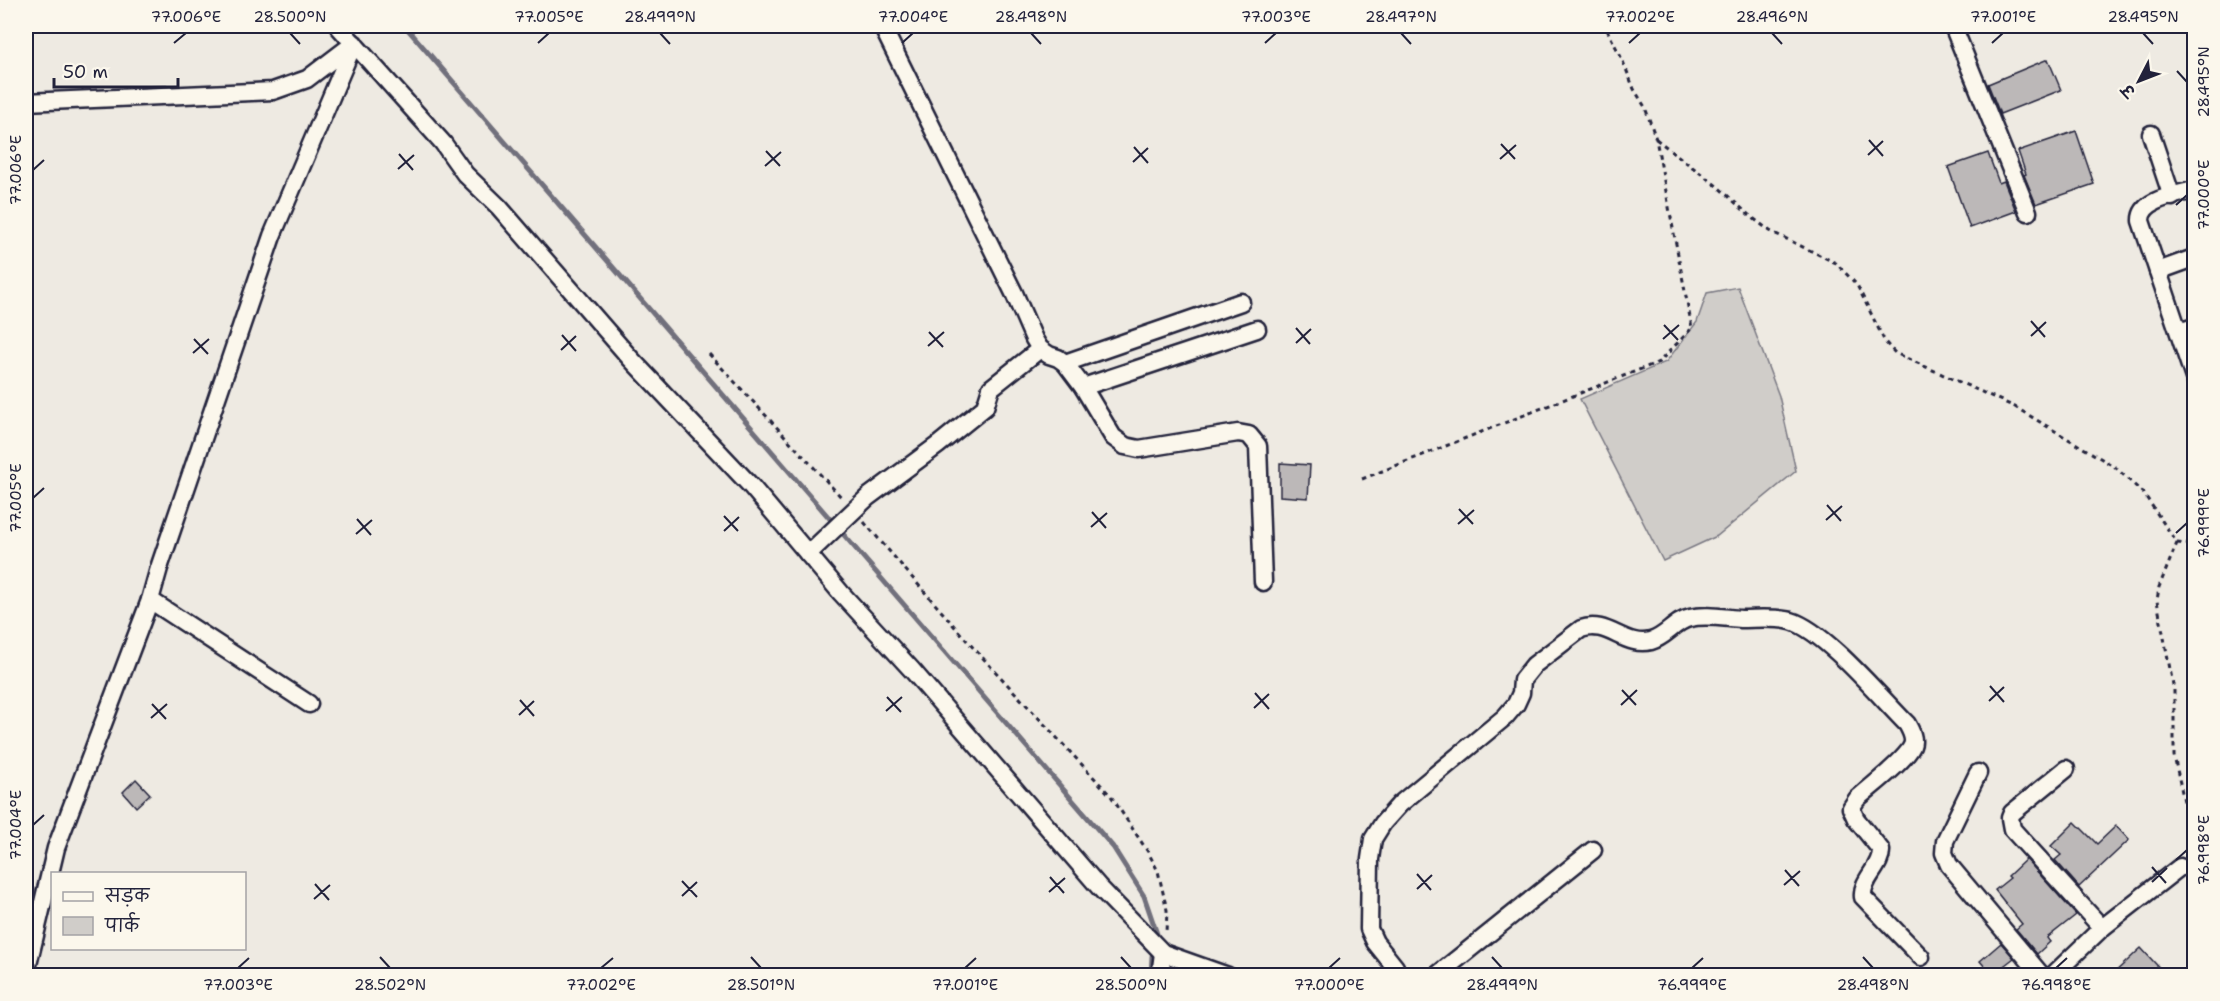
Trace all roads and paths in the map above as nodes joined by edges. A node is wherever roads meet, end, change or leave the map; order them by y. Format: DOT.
graph roads {
  1 [pos="338,26"];
  2 [pos="882,26"];
  3 [pos="1605,26"];
  4 [pos="1953,26"];
  5 [pos="354,43"];
  6 [pos="26,102"];
  7 [pos="2151,134"];
  8 [pos="1656,139"];
  9 [pos="2194,190"];
  10 [pos="2172,197"];
  11 [pos="2028,212"];
  12 [pos="2194,258"];
  13 [pos="2158,271"];
  14 [pos="1241,302"];
  15 [pos="1257,329"];
  16 [pos="2187,329"];
  17 [pos="1041,349"];
  18 [pos="709,354"];
  19 [pos="1065,363"];
  20 [pos="2194,378"];
  21 [pos="1083,387"];
  22 [pos="1362,479"];
  23 [pos="844,500"];
  24 [pos="859,517"];
  25 [pos="2177,543"];
  26 [pos="2194,545"];
  27 [pos="808,554"];
  28 [pos="1263,582"];
  29 [pos="150,600"];
  30 [pos="309,704"];
  31 [pos="2066,769"];
  32 [pos="1978,773"];
  33 [pos="2189,835"];
  34 [pos="1593,850"];
  35 [pos="2180,867"];
  36 [pos="2102,928"];
  37 [pos="1163,953"];
  38 [pos="1921,957"];
  39 [pos="26,974"];
  40 [pos="1160,975"];
  41 [pos="1228,975"];
  42 [pos="1397,975"];
  43 [pos="1436,975"];
  44 [pos="2042,975"];
  45 [pos="2052,975"];
  1 -- 5 [label="street"];
  2 -- 17 [label="street"];
  3 -- 8 [label="path"];
  4 -- 11 [label="street"];
  5 -- 6 [label="street"];
  5 -- 27 [label="street"];
  5 -- 29 [label="street"];
  7 -- 10 [label="street"];
  8 -- 22 [label="path"];
  8 -- 25 [label="path"];
  9 -- 10 [label="street"];
  10 -- 13 [label="street"];
  12 -- 13 [label="street"];
  13 -- 16 [label="street"];
  14 -- 19 [label="street"];
  15 -- 21 [label="street"];
  16 -- 20 [label="street"];
  17 -- 19 [label="street"];
  17 -- 27 [label="street"];
  18 -- 23 [label="path"];
  19 -- 21 [label="street"];
  21 -- 28 [label="street"];
  24 -- 37 [label="path"];
  25 -- 26 [label="path"];
  25 -- 33 [label="path"];
  27 -- 37 [label="street"];
  29 -- 30 [label="street"];
  29 -- 39 [label="street"];
  31 -- 36 [label="street"];
  32 -- 44 [label="street"];
  34 -- 43 [label="street"];
  35 -- 36 [label="street"];
  36 -- 45 [label="street"];
  37 -- 40 [label="street"];
  37 -- 41 [label="street"];
  38 -- 42 [label="street"];
}
